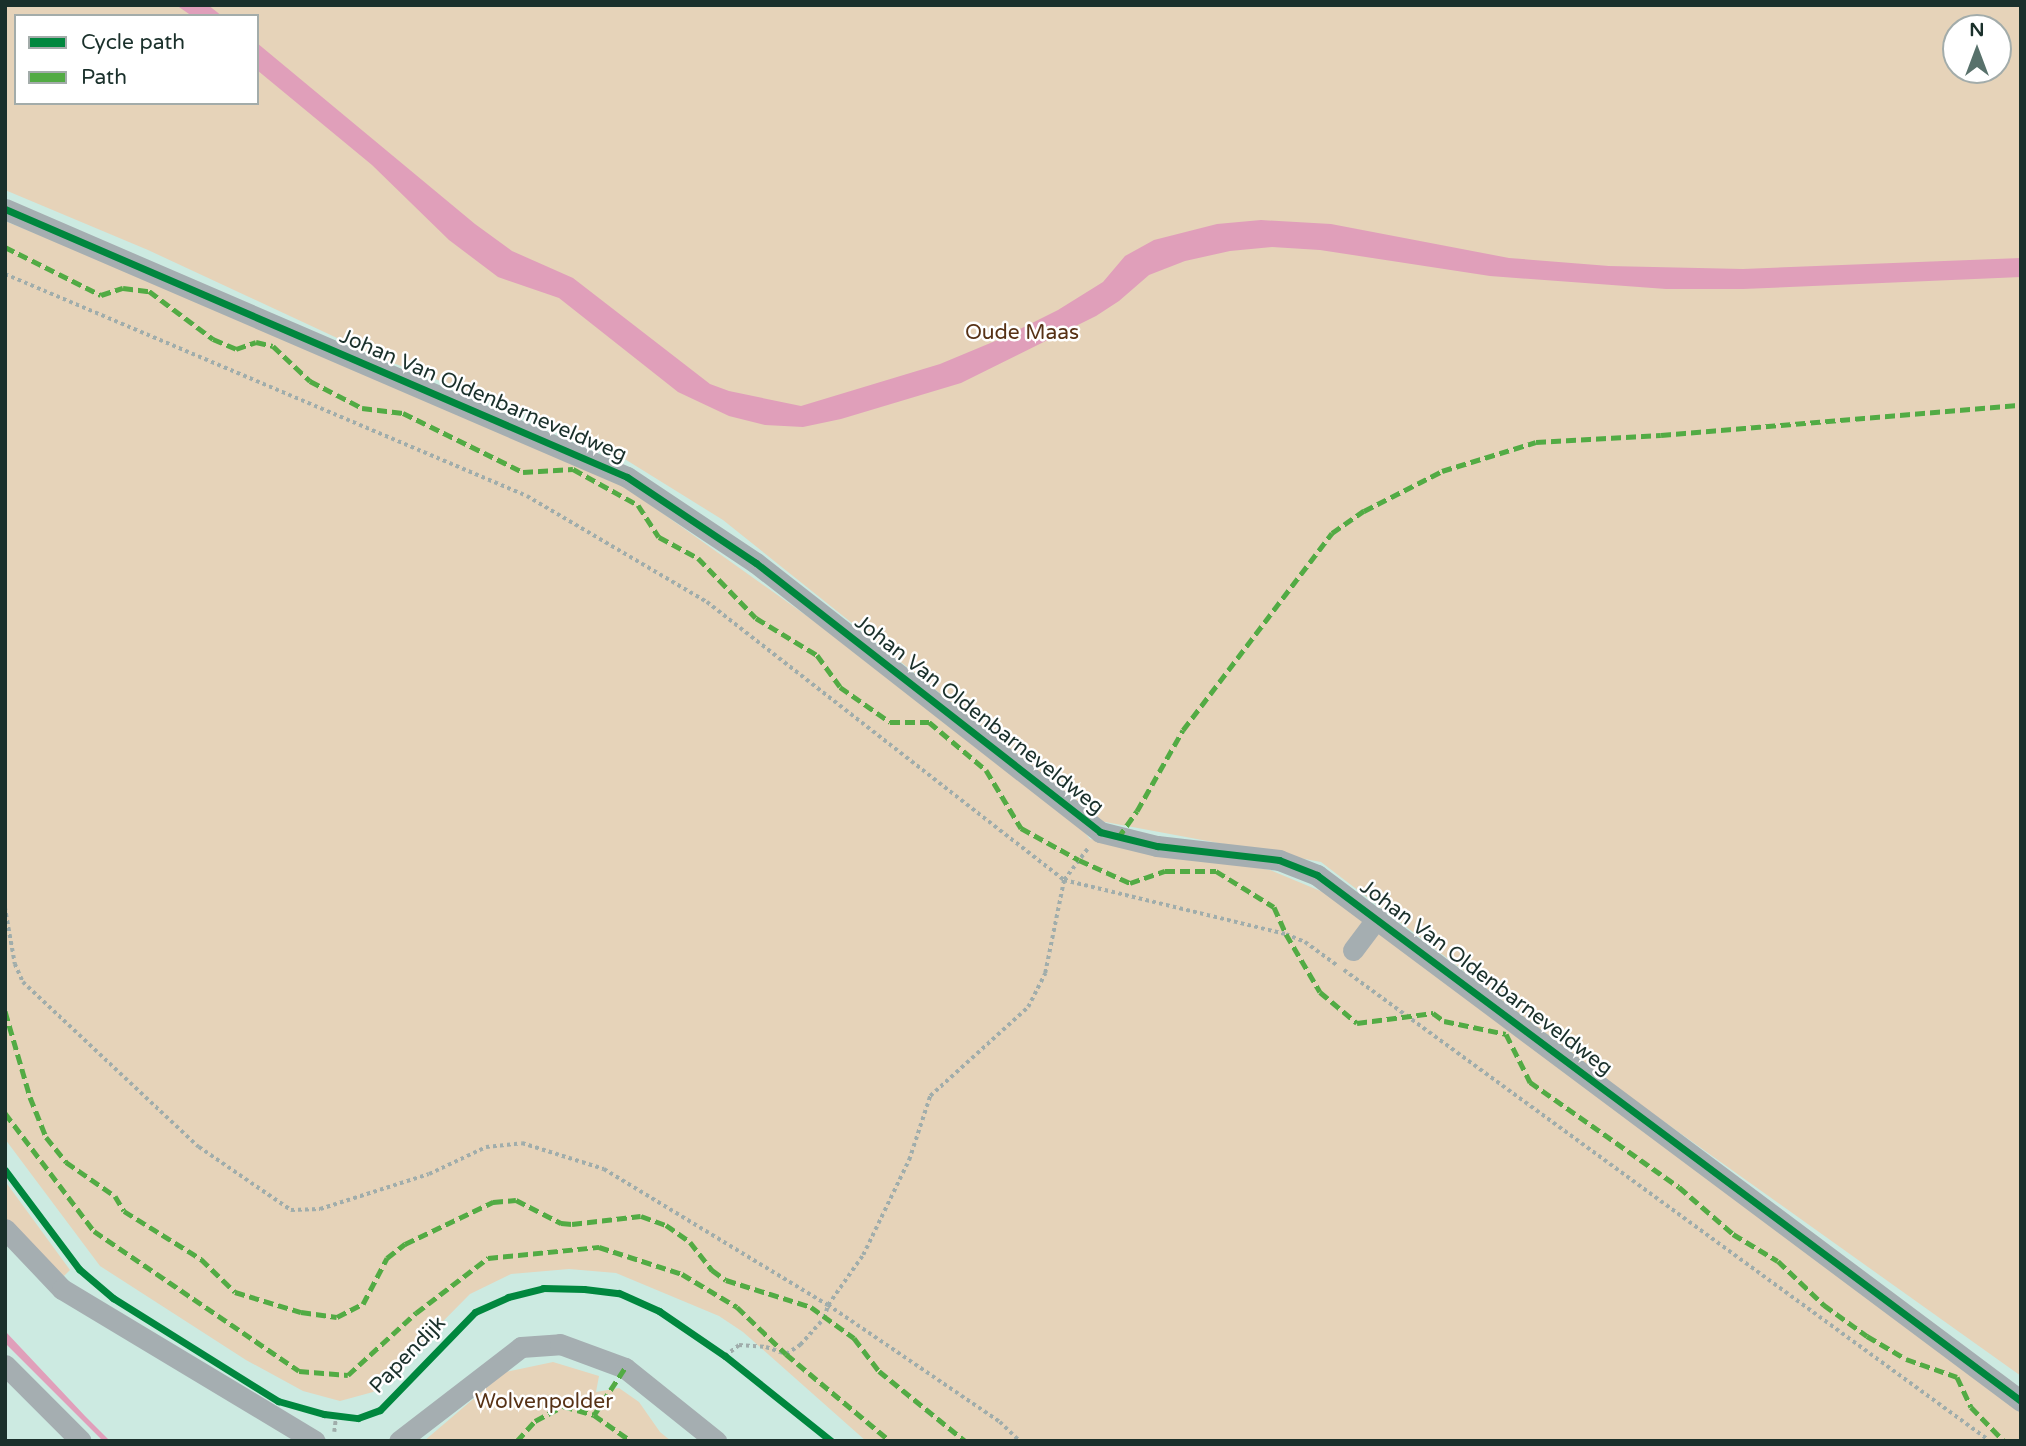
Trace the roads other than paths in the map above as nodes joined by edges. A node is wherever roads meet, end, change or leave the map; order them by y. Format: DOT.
graph roads {
  1 [pos="5,209"];
  2 [pos="1377,918"];
  3 [pos="1353,950"];
  4 [pos="5,1228"];
  5 [pos="5,1365"];
  6 [pos="2021,1401"];
  7 [pos="81,1441"];
  8 [pos="316,1441"];
  9 [pos="400,1441"];
  10 [pos="716,1441"];
  1 -- 2 [label="street, Johan Van Oldenbarneveldweg"];
  2 -- 3 [label="street"];
  2 -- 6 [label="street, Johan Van Oldenbarneveldweg"];
  4 -- 8 [label="street"];
  5 -- 7 [label="street"];
  9 -- 10 [label="street"];
}
